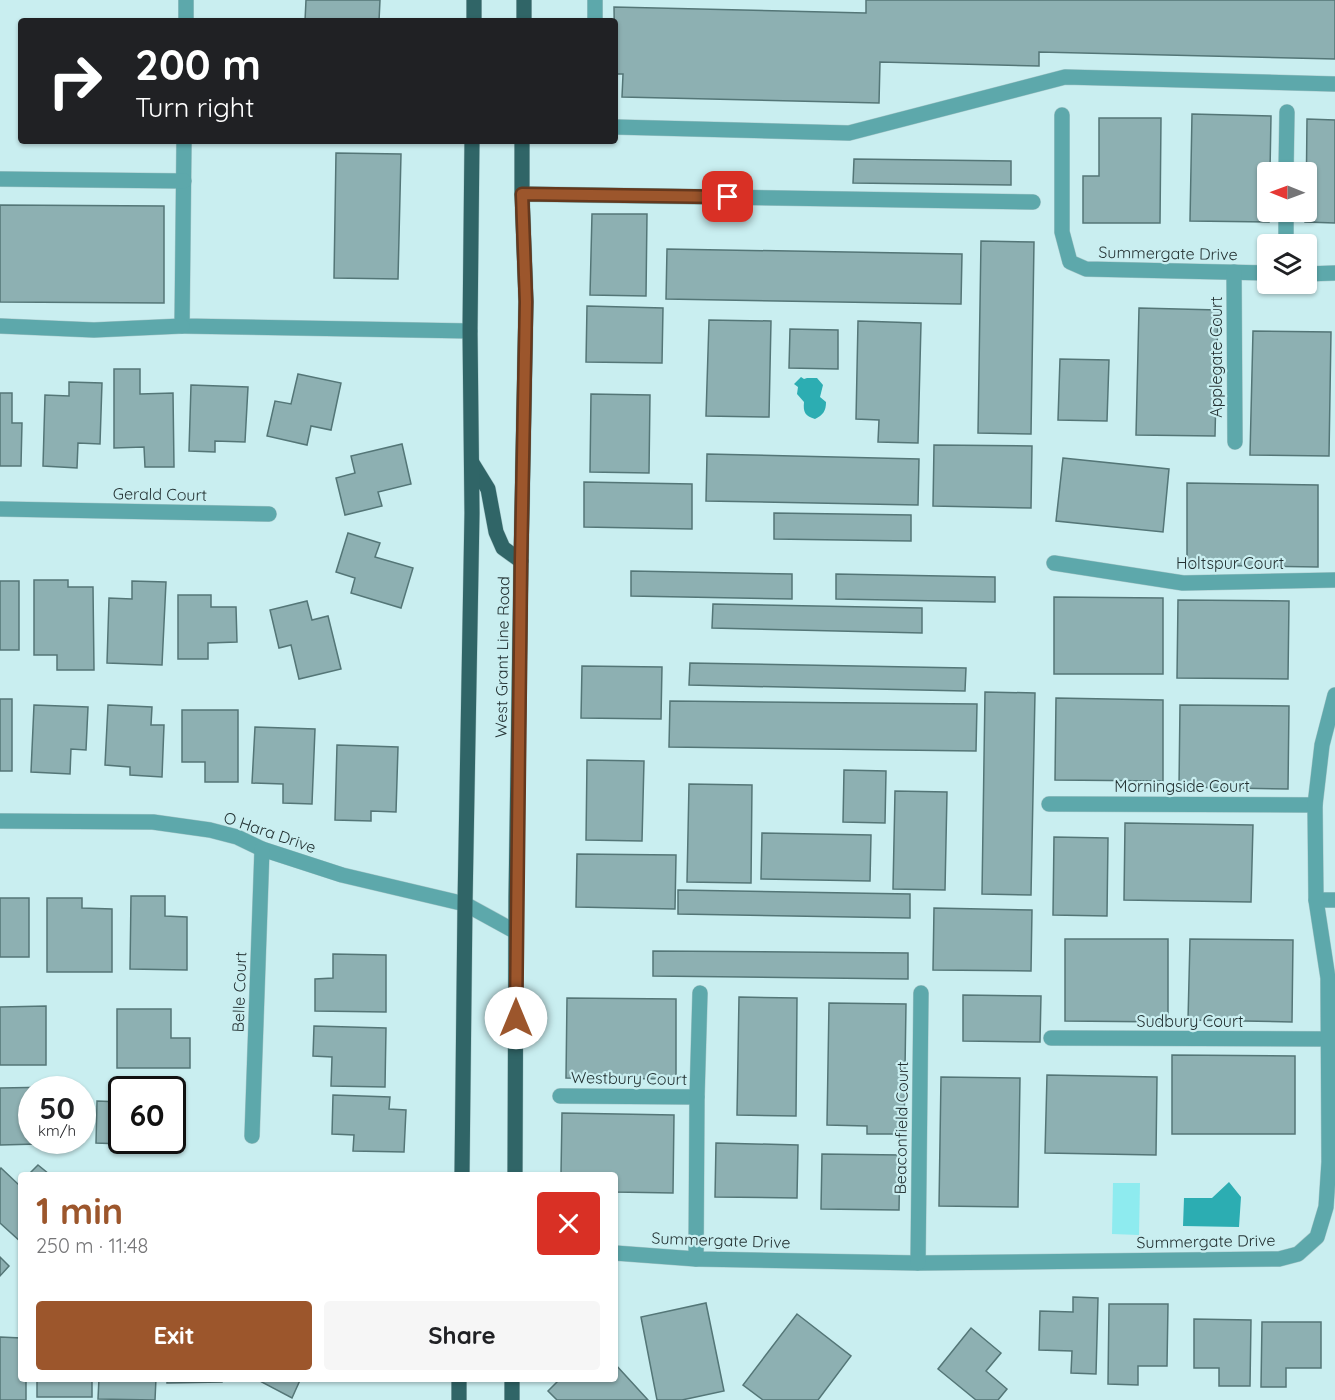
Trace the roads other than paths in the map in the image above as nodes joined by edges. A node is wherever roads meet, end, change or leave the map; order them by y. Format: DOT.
graph roads {
  1 [pos="186,0"];
  2 [pos="474,0"];
  3 [pos="524,0"];
  4 [pos="595,0"];
  5 [pos="186,18"];
  6 [pos="474,18"];
  7 [pos="524,18"];
  8 [pos="595,18"];
  9 [pos="1335,84"];
  10 [pos="1287,112"];
  11 [pos="1062,115"];
  12 [pos="618,127"];
  13 [pos="184,144"];
  14 [pos="472,144"];
  15 [pos="522,144"];
  16 [pos="1286,162"];
  17 [pos="0,179"];
  18 [pos="184,181"];
  19 [pos="522,194"];
  20 [pos="1033,201"];
  21 [pos="1234,272"];
  22 [pos="1257,273"];
  23 [pos="1335,273"];
  24 [pos="1317,274"];
  25 [pos="0,326"];
  26 [pos="182,326"];
  27 [pos="470,332"];
  28 [pos="1235,442"];
  29 [pos="472,463"];
  30 [pos="0,508"];
  31 [pos="269,514"];
  32 [pos="521,561"];
  33 [pos="1054,563"];
  34 [pos="1335,580"];
  35 [pos="1335,695"];
  36 [pos="1049,804"];
  37 [pos="1315,805"];
  38 [pos="0,820"];
  39 [pos="262,849"];
  40 [pos="1316,900"];
  41 [pos="1335,900"];
  42 [pos="465,904"];
  43 [pos="516,932"];
  44 [pos="699,993"];
  45 [pos="921,993"];
  46 [pos="1051,1038"];
  47 [pos="1329,1039"];
  48 [pos="560,1096"];
  49 [pos="697,1097"];
  50 [pos="252,1136"];
  51 [pos="1332,1162"];
  52 [pos="462,1172"];
  53 [pos="515,1172"];
  54 [pos="618,1253"];
  55 [pos="696,1259"];
  56 [pos="918,1263"];
  57 [pos="459,1382"];
  58 [pos="512,1382"];
  59 [pos="459,1400"];
  60 [pos="512,1400"];
  1 -- 5 [label="street"];
  2 -- 6 [label="main road"];
  3 -- 7 [label="main road"];
  4 -- 8 [label="street"];
  9 -- 12 [label="street"];
  10 -- 16 [label="street"];
  11 -- 21 [label="street, Summergate Drive"];
  13 -- 18 [label="street"];
  14 -- 27 [label="main road, West Grant Line Road"];
  15 -- 19 [label="main road, West Grant Line Road"];
  17 -- 18 [label="street"];
  18 -- 26 [label="street"];
  19 -- 20 [label="street"];
  19 -- 32 [label="main road, West Grant Line Road"];
  21 -- 22 [label="street, Summergate Drive"];
  21 -- 28 [label="street, Applegate Court"];
  23 -- 24 [label="street"];
  25 -- 26 [label="street"];
  26 -- 27 [label="street"];
  27 -- 29 [label="main road, West Grant Line Road"];
  29 -- 32 [label="main road"];
  29 -- 42 [label="main road, West Grant Line Road"];
  30 -- 31 [label="street, Gerald Court"];
  32 -- 43 [label="main road, West Grant Line Road"];
  33 -- 34 [label="street, Holtspur Court"];
  35 -- 37 [label="street, Summergate Drive"];
  36 -- 37 [label="street, Morningside Court"];
  37 -- 40 [label="street, Summergate Drive"];
  38 -- 39 [label="street, O Hara Drive"];
  39 -- 42 [label="street, O Hara Drive"];
  39 -- 50 [label="street, Belle Court"];
  40 -- 41 [label="street"];
  40 -- 47 [label="street, Summergate Drive"];
  42 -- 43 [label="street, O Hara Drive"];
  42 -- 52 [label="main road, West Grant Line Road"];
  43 -- 53 [label="main road, West Grant Line Road"];
  44 -- 49 [label="street, Westbury Court"];
  45 -- 56 [label="street, Beaconfield Court"];
  46 -- 47 [label="street, Sudbury Court"];
  47 -- 51 [label="street, Summergate Drive"];
  48 -- 49 [label="street, Westbury Court"];
  49 -- 55 [label="street, Westbury Court"];
  51 -- 56 [label="street, Summergate Drive"];
  54 -- 55 [label="street, Summergate Drive"];
  55 -- 56 [label="street, Summergate Drive"];
  57 -- 59 [label="main road"];
  58 -- 60 [label="main road"];
}
